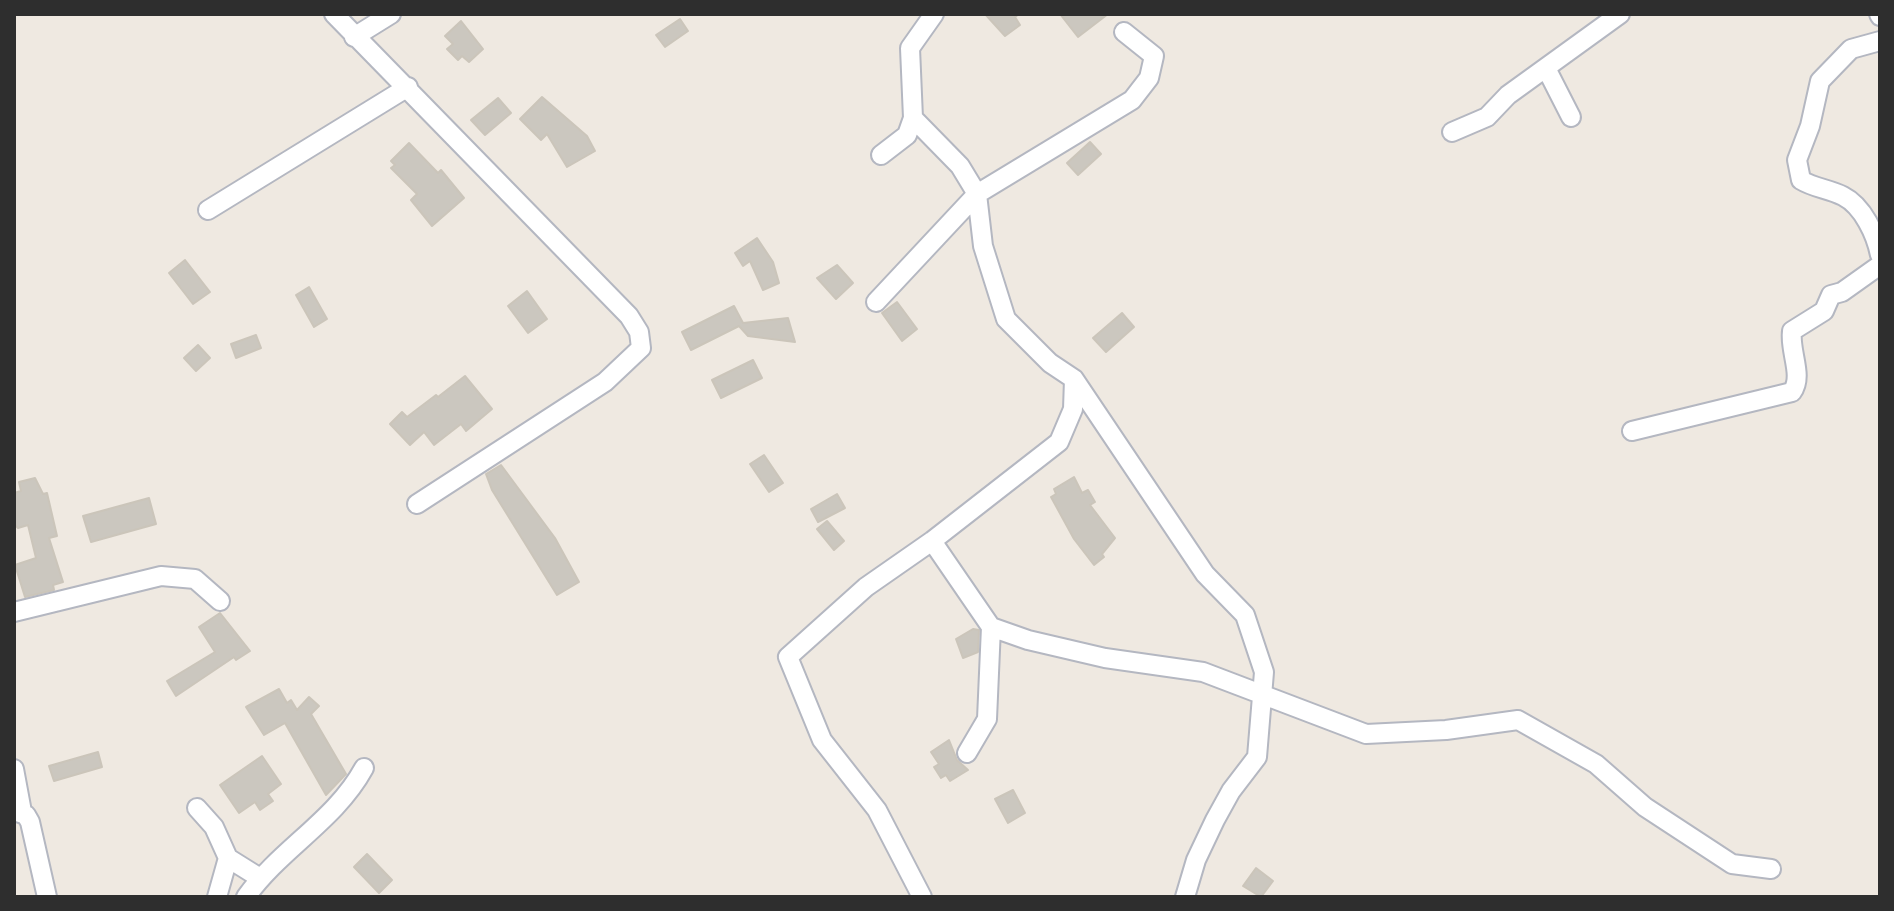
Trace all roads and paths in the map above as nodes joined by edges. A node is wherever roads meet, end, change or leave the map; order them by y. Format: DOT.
graph roads {
  1 [pos="334,14"];
  2 [pos="391,14"];
  3 [pos="934,14"];
  4 [pos="1620,14"];
  5 [pos="1124,32"];
  6 [pos="354,37"];
  7 [pos="1880,41"];
  8 [pos="1546,68"];
  9 [pos="408,87"];
  10 [pos="1571,117"];
  11 [pos="913,118"];
  12 [pos="1452,132"];
  13 [pos="881,155"];
  14 [pos="977,194"];
  15 [pos="208,210"];
  16 [pos="1880,255"];
  17 [pos="1880,265"];
  18 [pos="876,302"];
  19 [pos="1074,379"];
  20 [pos="1632,431"];
  21 [pos="417,504"];
  22 [pos="932,541"];
  23 [pos="220,601"];
  24 [pos="14,612"];
  25 [pos="991,627"];
  26 [pos="1262,695"];
  27 [pos="967,753"];
  28 [pos="364,768"];
  29 [pos="14,769"];
  30 [pos="197,808"];
  31 [pos="18,812"];
  32 [pos="228,858"];
  33 [pos="1771,869"];
  34 [pos="260,878"];
  35 [pos="47,897"];
  36 [pos="217,897"];
  37 [pos="246,897"];
  38 [pos="922,897"];
  39 [pos="1185,897"];
  1 -- 6 [label="street"];
  2 -- 6 [label="street"];
  3 -- 11 [label="street"];
  4 -- 8 [label="street"];
  5 -- 14 [label="street"];
  6 -- 9 [label="street"];
  7 -- 16 [label="street"];
  8 -- 10 [label="street"];
  8 -- 12 [label="street"];
  9 -- 15 [label="street"];
  9 -- 21 [label="street"];
  11 -- 13 [label="street"];
  11 -- 14 [label="street"];
  14 -- 18 [label="street"];
  14 -- 19 [label="street"];
  17 -- 20 [label="street"];
  19 -- 22 [label="street"];
  19 -- 26 [label="street"];
  22 -- 25 [label="street"];
  22 -- 38 [label="street"];
  23 -- 24 [label="street"];
  25 -- 26 [label="street"];
  25 -- 27 [label="street"];
  26 -- 33 [label="street"];
  26 -- 39 [label="street"];
  28 -- 34 [label="street"];
  29 -- 31 [label="street"];
  30 -- 32 [label="street"];
  31 -- 35 [label="street"];
  32 -- 34 [label="street"];
  32 -- 36 [label="street"];
  34 -- 37 [label="street"];
}
